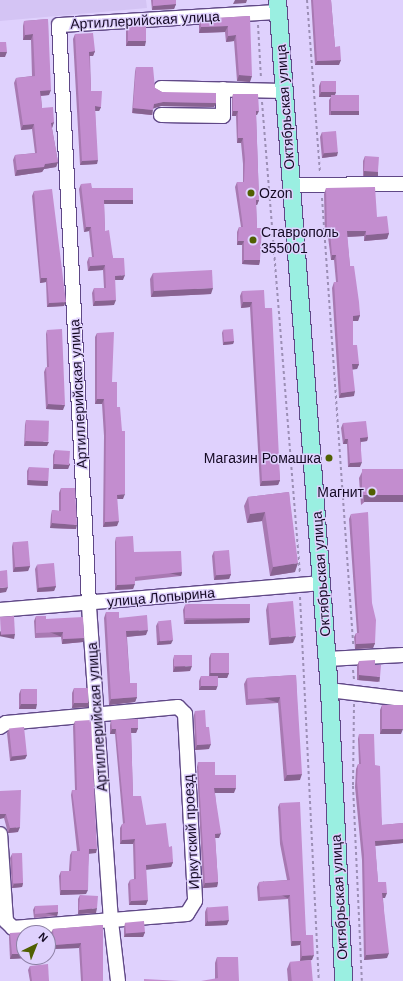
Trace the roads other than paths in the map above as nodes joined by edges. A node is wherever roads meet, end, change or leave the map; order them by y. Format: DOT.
graph roads {
  1 [pos="277,6"];
  2 [pos="161,88"];
  3 [pos="223,89"];
  4 [pos="284,91"];
  5 [pos="160,115"];
  6 [pos="403,184"];
  7 [pos="291,185"];
  8 [pos="321,583"];
  9 [pos="89,603"];
  10 [pos="0,610"];
  11 [pos="403,655"];
  12 [pos="327,659"];
  13 [pos="329,690"];
  14 [pos="403,699"];
  15 [pos="97,714"];
  16 [pos="0,727"];
  17 [pos="0,834"];
  18 [pos="111,921"];
  19 [pos="118,981"];
  20 [pos="343,981"];
  1 -- 4 [label="main road, Октябрьская улица"];
  1 -- 9 [label="street, Артиллерийская улица"];
  2 -- 3 [label="street"];
  3 -- 4 [label="street"];
  3 -- 5 [label="street"];
  4 -- 7 [label="main road, Октябрьская улица"];
  6 -- 7 [label="street"];
  7 -- 8 [label="main road, Октябрьская улица"];
  8 -- 9 [label="street, улица Лопырина"];
  8 -- 12 [label="main road, Октябрьская улица"];
  9 -- 10 [label="street, улица Лопырина"];
  9 -- 15 [label="street, Артиллерийская улица"];
  11 -- 12 [label="street"];
  12 -- 13 [label="main road, Октябрьская улица"];
  13 -- 14 [label="street"];
  13 -- 20 [label="main road, Октябрьская улица"];
  15 -- 16 [label="street, Иркутский проезд"];
  15 -- 18 [label="street, Артиллерийская улица"];
  15 -- 18 [label="street, Иркутский проезд"];
  17 -- 18 [label="street, Иркутский проезд"];
  18 -- 19 [label="street, Артиллерийская улица"];
}
